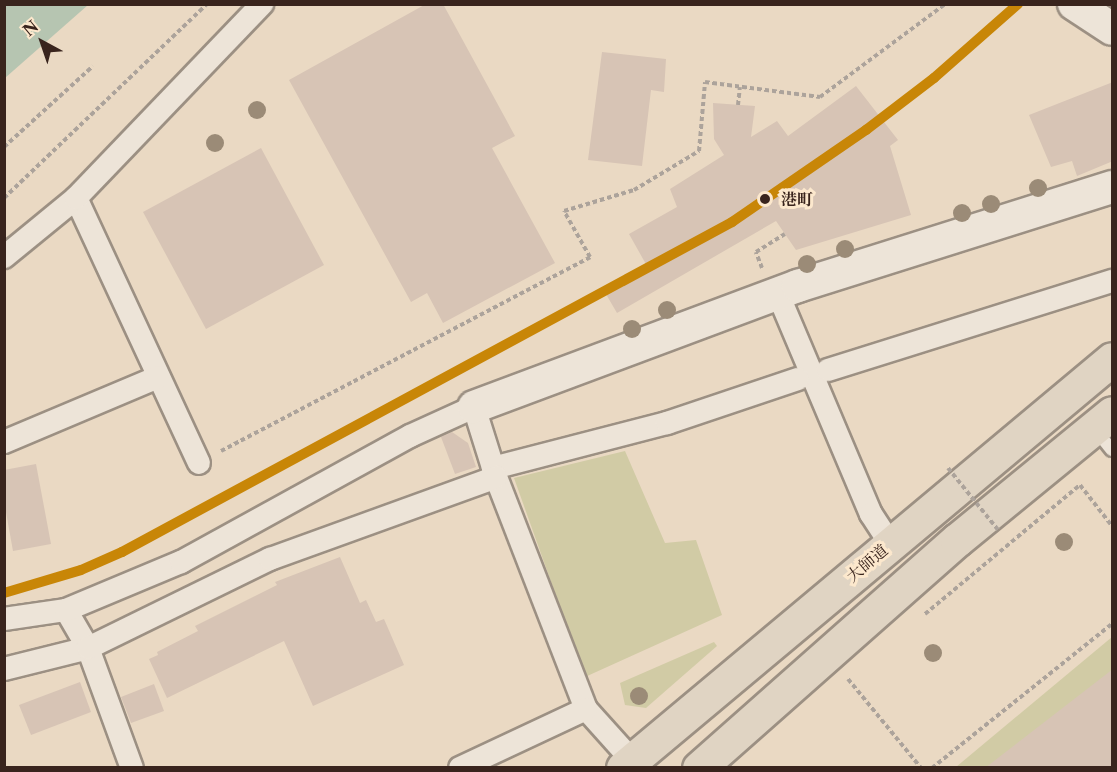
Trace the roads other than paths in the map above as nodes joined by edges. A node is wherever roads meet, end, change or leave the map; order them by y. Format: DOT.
graph roads {
  1 [pos="256,4"];
  2 [pos="262,4"];
  3 [pos="1074,4"];
  4 [pos="241,26"];
  5 [pos="1113,29"];
  6 [pos="1113,187"];
  7 [pos="76,198"];
  8 [pos="4,257"];
  9 [pos="1113,281"];
  10 [pos="772,287"];
  11 [pos="1113,359"];
  12 [pos="828,369"];
  13 [pos="158,377"];
  14 [pos="798,379"];
  15 [pos="474,407"];
  16 [pos="1106,430"];
  17 [pos="4,442"];
  18 [pos="199,463"];
  19 [pos="494,472"];
  20 [pos="890,543"];
  21 [pos="66,610"];
  22 [pos="4,619"];
  23 [pos="88,648"];
  24 [pos="4,669"];
  25 [pos="586,709"];
  26 [pos="628,764"];
  27 [pos="132,768"];
  28 [pos="460,768"];
  29 [pos="699,768"];
  1 -- 4 [label="lane"];
  2 -- 4 [label="street"];
  3 -- 5 [label="street"];
  4 -- 7 [label="street"];
  6 -- 10 [label="street"];
  7 -- 8 [label="street"];
  7 -- 13 [label="street"];
  9 -- 12 [label="street"];
  10 -- 15 [label="street"];
  10 -- 20 [label="street"];
  11 -- 20 [label="highway, 大師道"];
  13 -- 17 [label="street"];
  13 -- 18 [label="street"];
  14 -- 19 [label="street"];
  15 -- 19 [label="street"];
  15 -- 21 [label="street"];
  16 -- 29 [label="highway"];
  19 -- 23 [label="street"];
  19 -- 25 [label="street"];
  20 -- 26 [label="highway, 大師道"];
  21 -- 22 [label="street"];
  21 -- 23 [label="street"];
  23 -- 24 [label="street"];
  23 -- 27 [label="street"];
  25 -- 26 [label="street"];
  25 -- 28 [label="street"];
}
